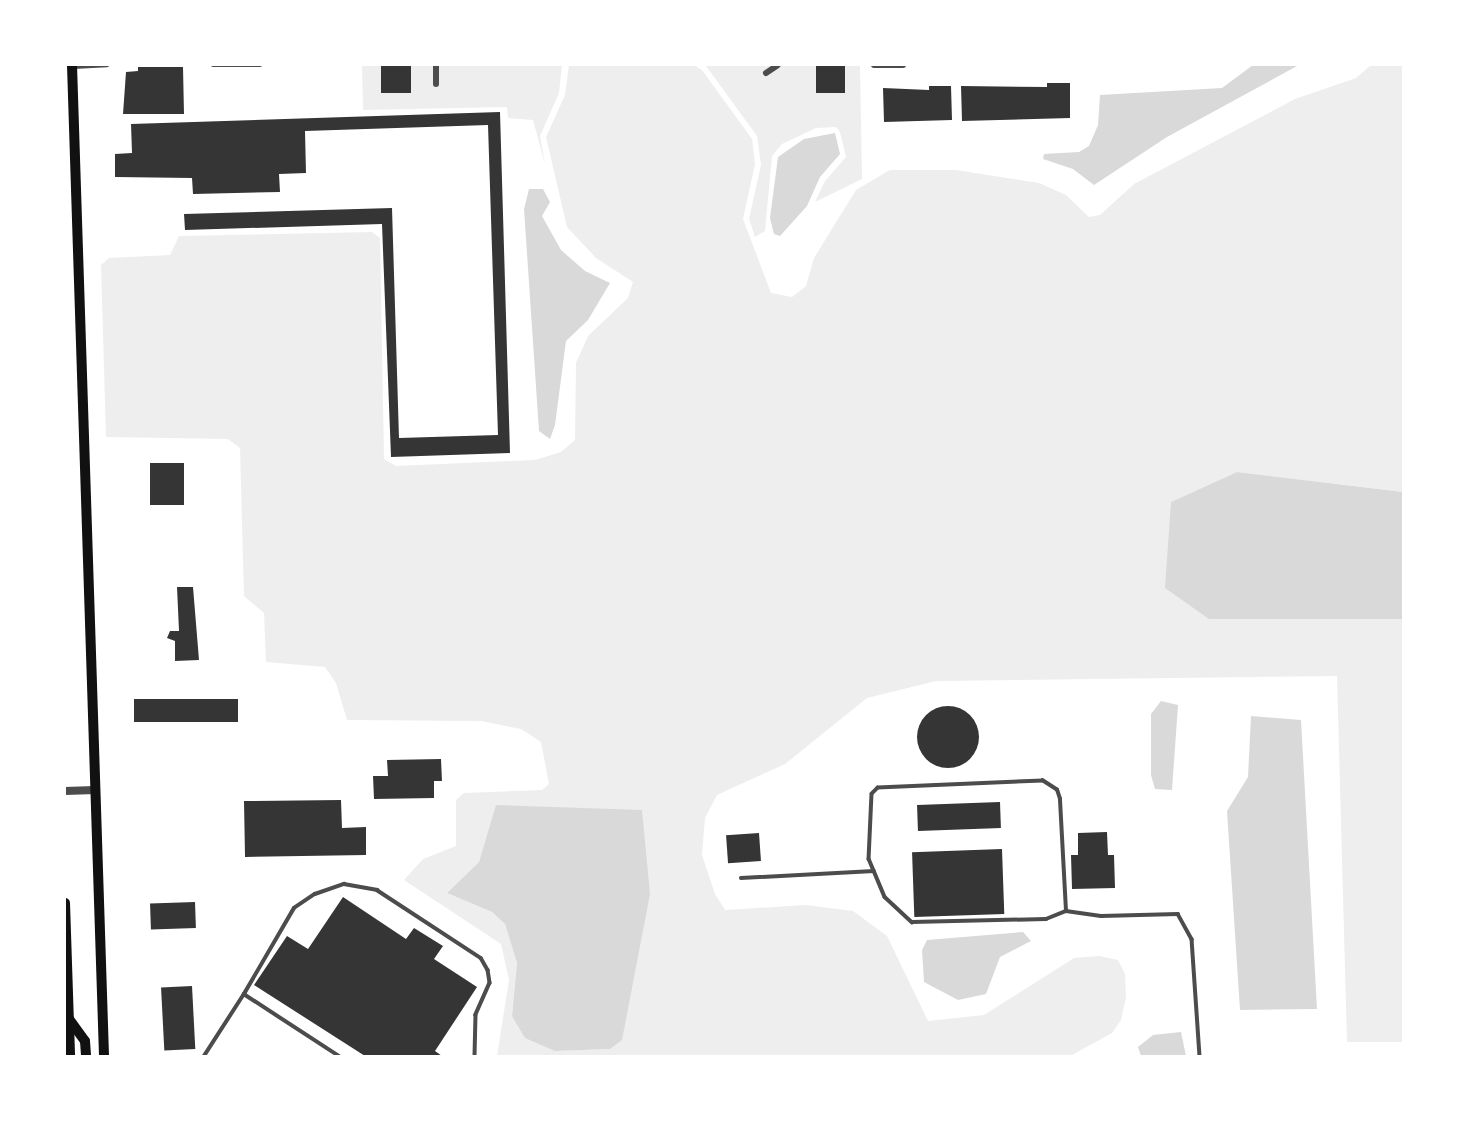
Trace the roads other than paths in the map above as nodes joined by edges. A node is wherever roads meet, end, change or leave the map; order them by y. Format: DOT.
graph roads {
  1 [pos="107,65"];
  2 [pos="212,65"];
  3 [pos="260,65"];
  4 [pos="436,65"];
  5 [pos="778,65"];
  6 [pos="874,65"];
  7 [pos="903,65"];
  8 [pos="69,66"];
  9 [pos="766,73"];
  10 [pos="436,84"];
  11 [pos="95,790"];
  12 [pos="65,791"];
  13 [pos="874,871"];
  14 [pos="741,878"];
  15 [pos="65,903"];
  16 [pos="1066,911"];
  17 [pos="244,994"];
  18 [pos="67,1019"];
  19 [pos="70,1056"];
  20 [pos="86,1056"];
  21 [pos="104,1056"];
  22 [pos="204,1056"];
  23 [pos="340,1056"];
  24 [pos="475,1056"];
  25 [pos="1200,1056"];
  1 -- 8 [label="lane"];
  2 -- 3 [label="lane"];
  4 -- 10 [label="street"];
  5 -- 9 [label="street"];
  6 -- 7 [label="street"];
  8 -- 11 [label="main road"];
  11 -- 12 [label="street"];
  11 -- 21 [label="main road"];
  13 -- 14 [label="lane"];
  13 -- 16 [label="lane"];
  13 -- 16 [label="lane"];
  15 -- 18 [label="main road"];
  16 -- 25 [label="lane"];
  17 -- 22 [label="lane"];
  17 -- 23 [label="lane"];
  17 -- 24 [label="lane"];
  18 -- 19 [label="main road"];
  18 -- 20 [label="main road"];
}
